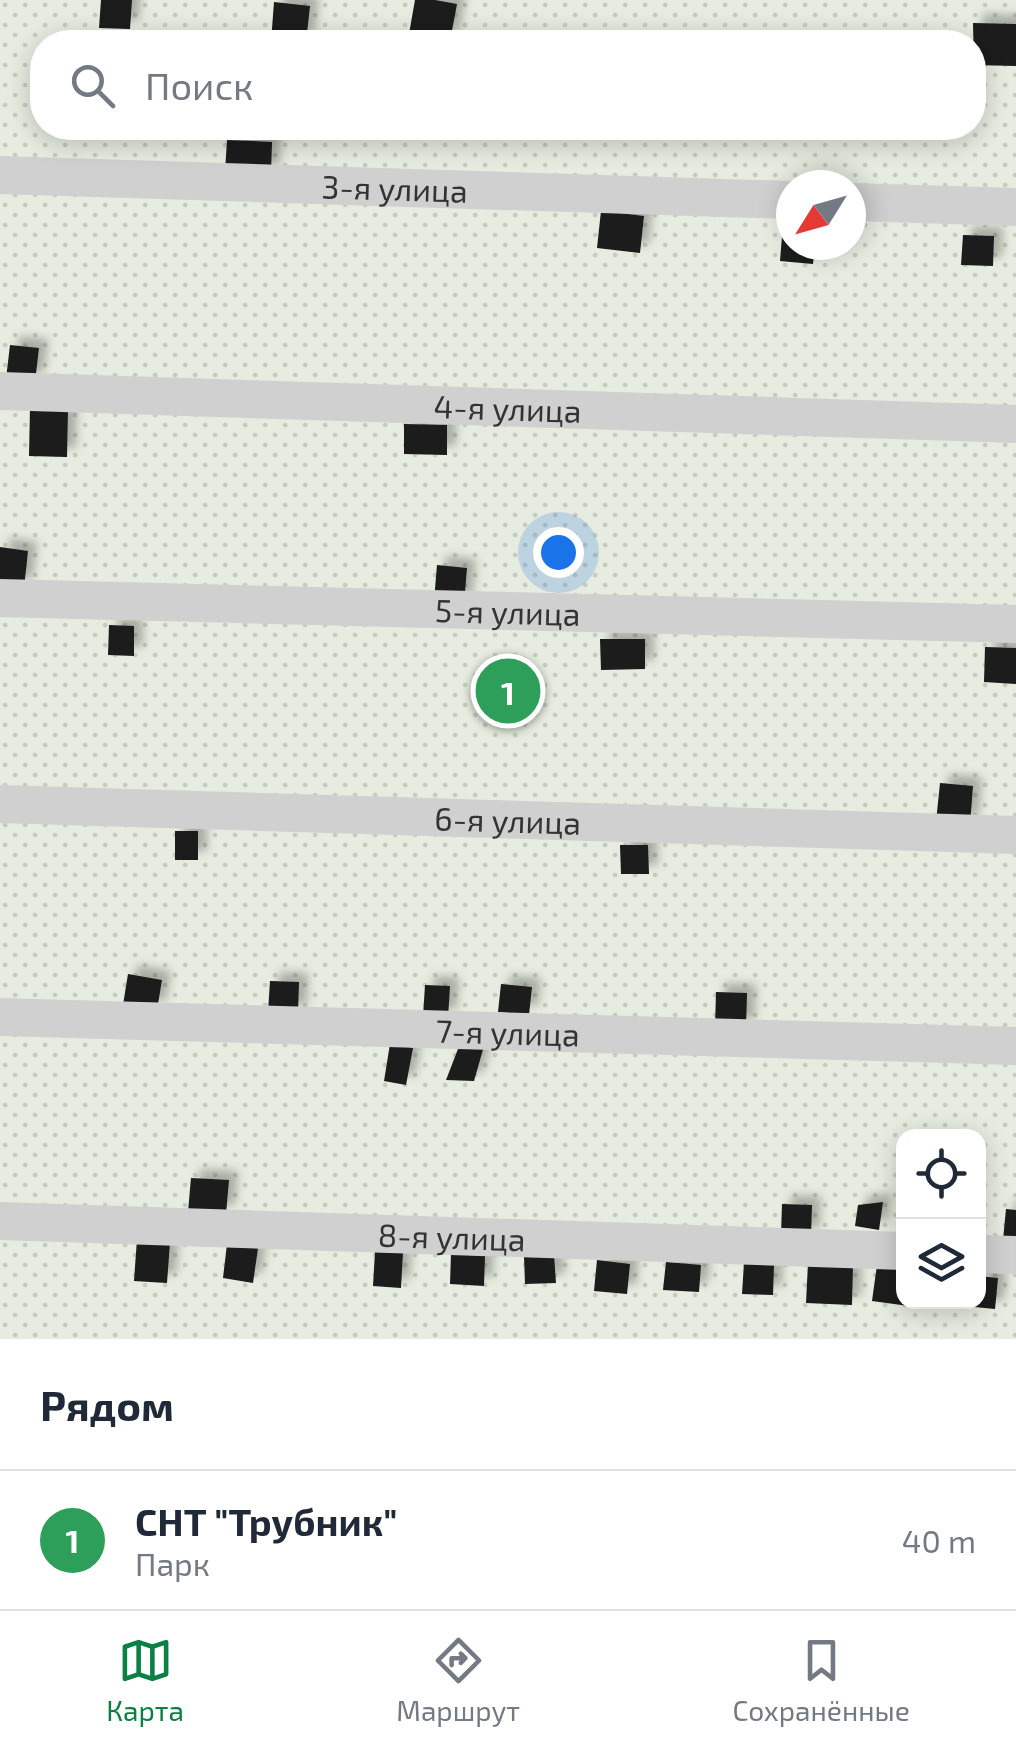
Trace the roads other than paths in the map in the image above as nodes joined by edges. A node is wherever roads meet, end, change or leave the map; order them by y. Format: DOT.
graph roads {
  1 [pos="0,175"];
  2 [pos="776,200"];
  3 [pos="866,202"];
  4 [pos="1016,207"];
  5 [pos="0,391"];
  6 [pos="1016,424"];
  7 [pos="0,598"];
  8 [pos="1016,624"];
  9 [pos="0,804"];
  10 [pos="1016,835"];
  11 [pos="0,1017"];
  12 [pos="1016,1046"];
  13 [pos="0,1222"];
  14 [pos="896,1251"];
  15 [pos="986,1254"];
  16 [pos="1016,1255"];
  1 -- 2 [label="lane, 3-я улица"];
  3 -- 4 [label="lane"];
  5 -- 6 [label="lane, 4-я улица"];
  7 -- 8 [label="lane, 5-я улица"];
  9 -- 10 [label="lane, 6-я улица"];
  11 -- 12 [label="lane, 7-я улица"];
  13 -- 14 [label="lane, 8-я улица"];
  15 -- 16 [label="lane"];
}
